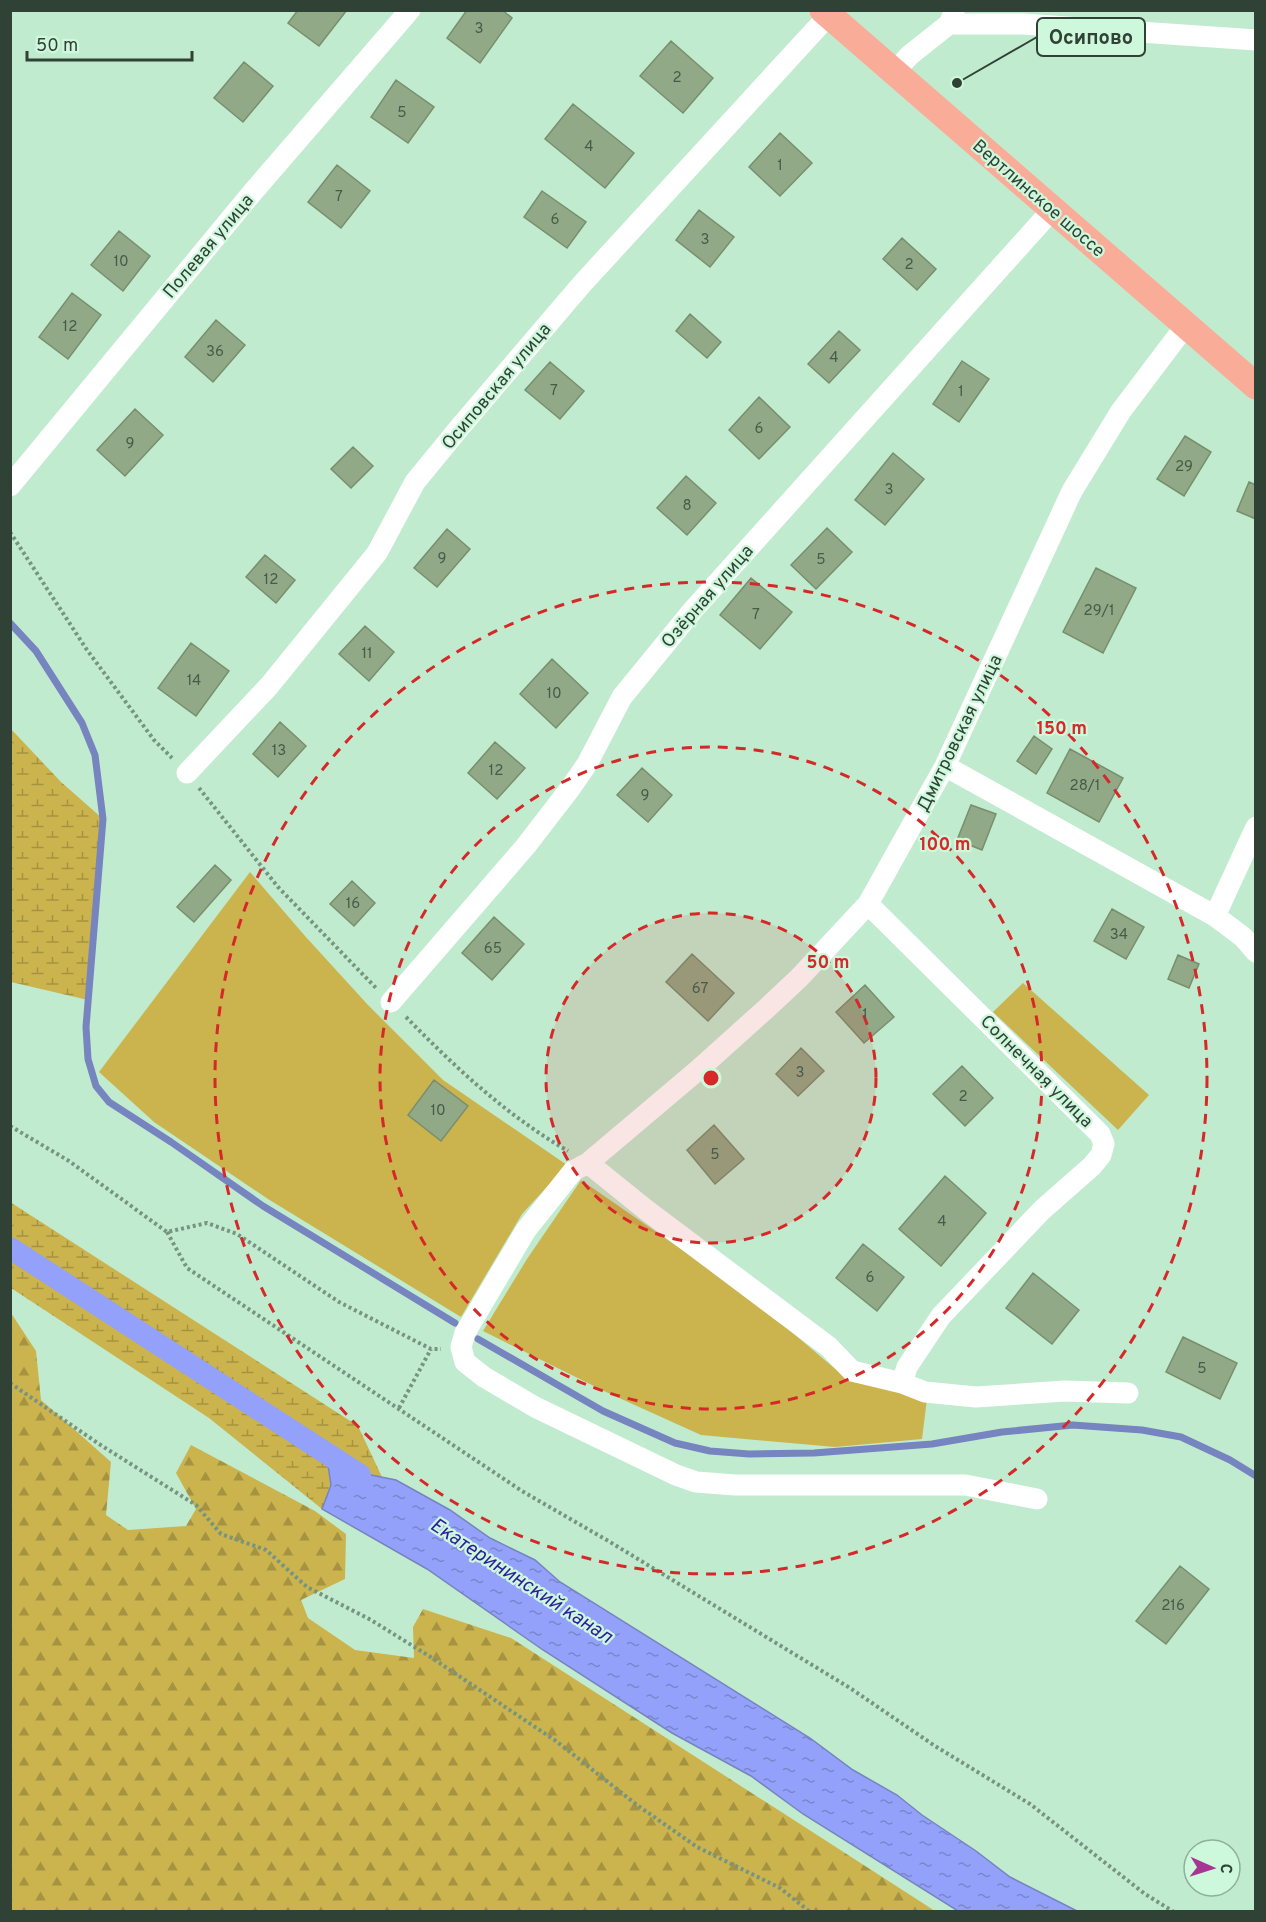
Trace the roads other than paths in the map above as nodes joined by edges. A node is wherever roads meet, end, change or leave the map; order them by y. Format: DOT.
graph roads {
  1 [pos="410,10"];
  2 [pos="826,13"];
  3 [pos="952,17"];
  4 [pos="988,17"];
  5 [pos="1256,40"];
  6 [pos="894,72"];
  7 [pos="1052,210"];
  8 [pos="1186,326"];
  9 [pos="1256,386"];
  10 [pos="10,486"];
  11 [pos="945,766"];
  12 [pos="187,774"];
  13 [pos="1256,827"];
  14 [pos="868,904"];
  15 [pos="1215,916"];
  16 [pos="1256,952"];
  17 [pos="391,1002"];
  18 [pos="588,1163"];
  19 [pos="902,1383"];
  20 [pos="1128,1393"];
  21 [pos="1037,1499"];
  1 -- 10 [label="street, Полевая улица"];
  2 -- 6 [label="main road, Вертлинское шоссе"];
  2 -- 12 [label="street, Осиповская улица"];
  3 -- 4 [label="street"];
  3 -- 6 [label="street"];
  4 -- 5 [label="street"];
  6 -- 7 [label="main road, Вертлинское шоссе"];
  7 -- 8 [label="main road, Вертлинское шоссе"];
  7 -- 17 [label="street, Озёрная улица"];
  8 -- 9 [label="main road, Вертлинское шоссе"];
  8 -- 11 [label="street, Дмитровская улица"];
  11 -- 14 [label="street, Дмитровская улица"];
  11 -- 15 [label="street"];
  13 -- 15 [label="street"];
  14 -- 18 [label="street, Дмитровская улица"];
  14 -- 19 [label="street, Солнечная улица"];
  15 -- 16 [label="street"];
  18 -- 19 [label="street"];
  18 -- 21 [label="street, Дмитровская улица"];
  19 -- 20 [label="street"];
}
